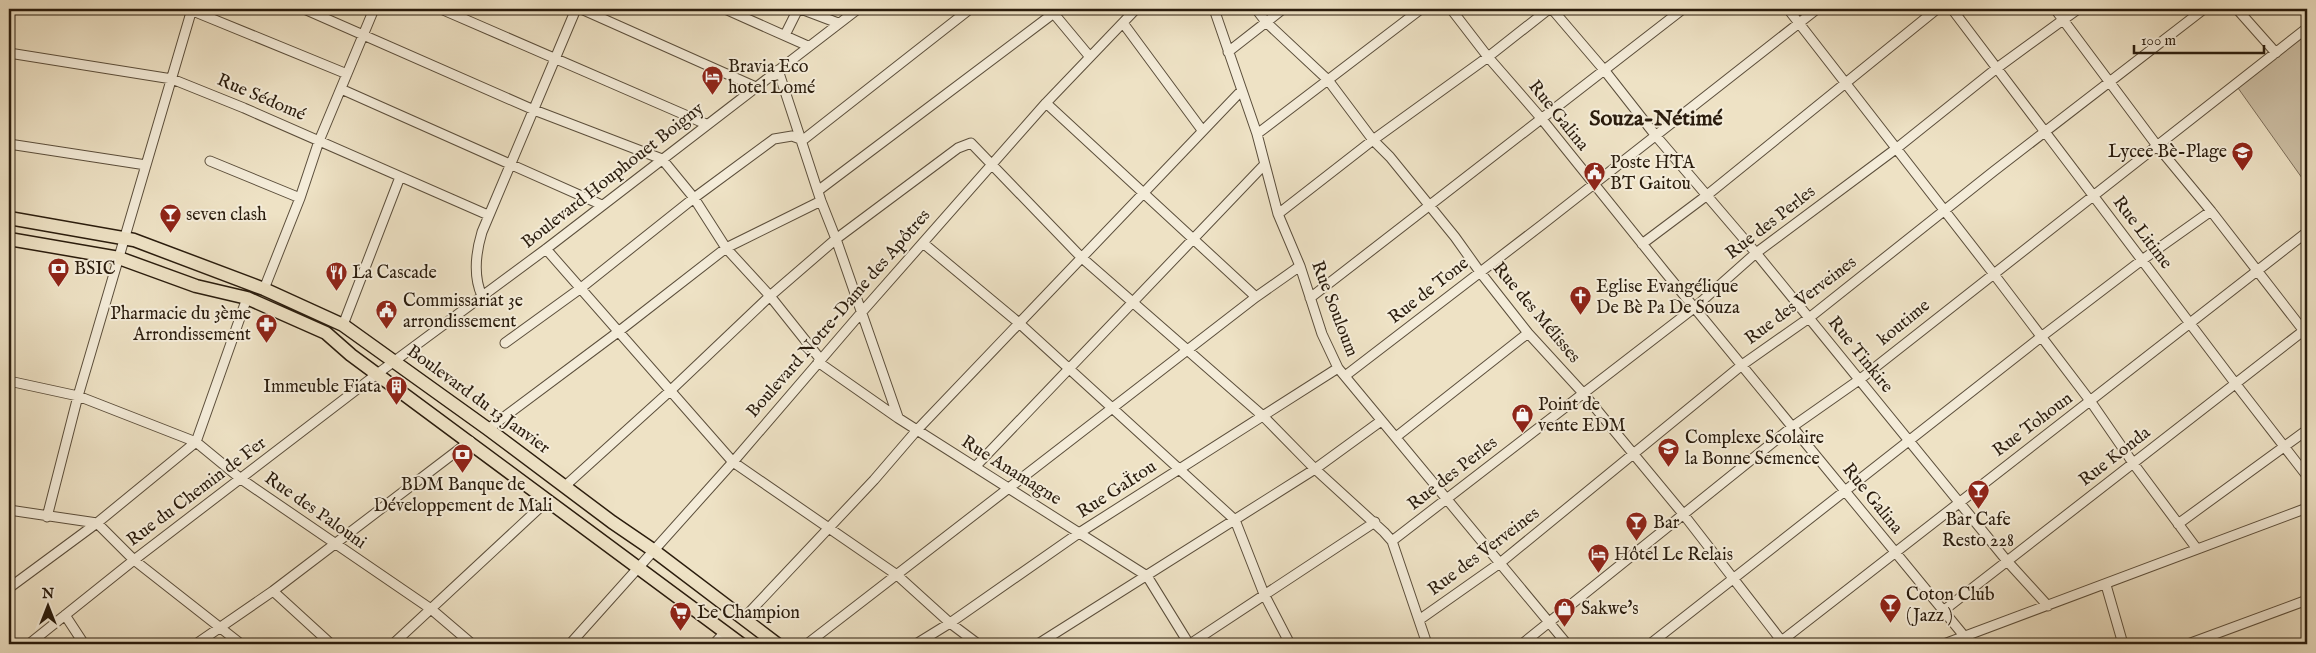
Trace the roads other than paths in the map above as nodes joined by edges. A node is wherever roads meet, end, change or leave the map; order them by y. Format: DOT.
graph roads {
  1 [pos="188,9"];
  2 [pos="192,9"];
  3 [pos="304,9"];
  4 [pos="374,9"];
  5 [pos="441,9"];
  6 [pos="576,9"];
  7 [pos="581,9"];
  8 [pos="725,9"];
  9 [pos="800,9"];
  10 [pos="858,9"];
  11 [pos="970,9"];
  12 [pos="1136,9"];
  13 [pos="1214,9"];
  14 [pos="1256,9"];
  15 [pos="1283,9"];
  16 [pos="1422,9"];
  17 [pos="1451,9"];
  18 [pos="1550,9"];
  19 [pos="1683,9"];
  20 [pos="1788,9"];
  21 [pos="1817,9"];
  22 [pos="1938,9"];
  23 [pos="1952,9"];
  24 [pos="2054,9"];
  25 [pos="2078,9"];
  26 [pos="2204,9"];
  27 [pos="2237,9"];
  28 [pos="1052,11"];
  29 [pos="2063,21"];
  30 [pos="1266,22"];
  31 [pos="838,23"];
  32 [pos="1123,23"];
  33 [pos="1800,23"];
  34 [pos="2307,28"];
  35 [pos="363,34"];
  36 [pos="785,35"];
  37 [pos="808,46"];
  38 [pos="1228,52"];
  39 [pos="9,53"];
  40 [pos="2276,53"];
  41 [pos="1090,57"];
  42 [pos="1488,57"];
  43 [pos="555,59"];
  44 [pos="1996,68"];
  45 [pos="778,70"];
  46 [pos="1605,71"];
  47 [pos="347,74"];
  48 [pos="172,79"];
  49 [pos="1328,80"];
  50 [pos="2110,83"];
  51 [pos="1846,84"];
  52 [pos="756,86"];
  53 [pos="341,88"];
  54 [pos="1242,90"];
  55 [pos="1046,103"];
  56 [pos="534,110"];
  57 [pos="1541,118"];
  58 [pos="706,124"];
  59 [pos="1202,130"];
  60 [pos="2044,132"];
  61 [pos="1257,134"];
  62 [pos="1656,136"];
  63 [pos="803,140"];
  64 [pos="1373,140"];
  65 [pos="319,141"];
  66 [pos="9,144"];
  67 [pos="2158,146"];
  68 [pos="1897,148"];
  69 [pos="662,159"];
  70 [pos="210,161"];
  71 [pos="511,164"];
  72 [pos="146,165"];
  73 [pos="992,165"];
  74 [pos="1264,165"];
  75 [pos="400,177"];
  76 [pos="1593,185"];
  77 [pos="819,190"];
  78 [pos="1144,192"];
  79 [pos="2092,195"];
  80 [pos="1706,196"];
  81 [pos="300,198"];
  82 [pos="694,198"];
  83 [pos="821,201"];
  84 [pos="602,204"];
  85 [pos="1430,205"];
  86 [pos="1944,210"];
  87 [pos="2211,211"];
  88 [pos="1278,214"];
  89 [pos="488,215"];
  90 [pos="9,218"];
  91 [pos="2307,232"];
  92 [pos="9,239"];
  93 [pos="836,239"];
  94 [pos="1195,240"];
  95 [pos="923,243"];
  96 [pos="1642,244"];
  97 [pos="122,247"];
  98 [pos="726,248"];
  99 [pos="546,249"];
  100 [pos="1756,253"];
  101 [pos="1081,257"];
  102 [pos="2142,260"];
  103 [pos="1300,266"];
  104 [pos="2257,271"];
  105 [pos="1480,272"];
  106 [pos="1994,272"];
  107 [pos="581,288"];
  108 [pos="264,289"];
  109 [pos="482,296"];
  110 [pos="770,296"];
  111 [pos="1256,296"];
  112 [pos="247,298"];
  113 [pos="1310,298"];
  114 [pos="1133,303"];
  115 [pos="1694,308"];
  116 [pos="861,313"];
  117 [pos="1809,318"];
  118 [pos="2189,322"];
  119 [pos="1019,323"];
  120 [pos="343,324"];
  121 [pos="2306,331"];
  122 [pos="618,332"];
  123 [pos="1528,333"];
  124 [pos="2042,337"];
  125 [pos="505,343"];
  126 [pos="1188,350"];
  127 [pos="820,361"];
  128 [pos="1742,365"];
  129 [pos="386,367"];
  130 [pos="1338,368"];
  131 [pos="1069,370"];
  132 [pos="1345,376"];
  133 [pos="1859,380"];
  134 [pos="9,381"];
  135 [pos="2235,384"];
  136 [pos="670,390"];
  137 [pos="1583,393"];
  138 [pos="78,396"];
  139 [pos="2091,402"];
  140 [pos="1112,408"];
  141 [pos="1264,417"];
  142 [pos="898,418"];
  143 [pos="1381,421"];
  144 [pos="1792,426"];
  145 [pos="488,429"];
  146 [pos="917,430"];
  147 [pos="2307,430"];
  148 [pos="1396,437"];
  149 [pos="470,441"];
  150 [pos="1911,441"];
  151 [pos="196,442"];
  152 [pos="2284,447"];
  153 [pos="1634,455"];
  154 [pos="733,462"];
  155 [pos="2133,464"];
  156 [pos="975,467"];
  157 [pos="1178,469"];
  158 [pos="1315,469"];
  159 [pos="2307,476"];
  160 [pos="241,479"];
  161 [pos="565,486"];
  162 [pos="1008,488"];
  163 [pos="1845,490"];
  164 [pos="1446,499"];
  165 [pos="548,500"];
  166 [pos="1959,501"];
  167 [pos="2307,508"];
  168 [pos="9,510"];
  169 [pos="1684,515"];
  170 [pos="47,517"];
  171 [pos="1235,520"];
  172 [pos="1375,522"];
  173 [pos="96,523"];
  174 [pos="2178,524"];
  175 [pos="827,528"];
  176 [pos="1079,533"];
  177 [pos="1392,541"];
  178 [pos="334,544"];
  179 [pos="2197,549"];
  180 [pos="652,550"];
  181 [pos="1894,553"];
  182 [pos="134,560"];
  183 [pos="2007,562"];
  184 [pos="1500,563"];
  185 [pos="638,567"];
  186 [pos="897,575"];
  187 [pos="1147,576"];
  188 [pos="1734,579"];
  189 [pos="2106,585"];
  190 [pos="9,588"];
  191 [pos="273,591"];
  192 [pos="1264,594"];
  193 [pos="2307,600"];
  194 [pos="2048,606"];
  195 [pos="431,609"];
  196 [pos="1943,611"];
  197 [pos="65,615"];
  198 [pos="743,619"];
  199 [pos="1419,620"];
  200 [pos="950,623"];
  201 [pos="1549,623"];
  202 [pos="220,628"];
  203 [pos="725,632"];
  204 [pos="1965,637"];
  205 [pos="1781,643"];
  206 [pos="29,644"];
  207 [pos="84,644"];
  208 [pos="196,644"];
  209 [pos="241,644"];
  210 [pos="331,644"];
  211 [pos="392,644"];
  212 [pos="472,644"];
  213 [pos="570,644"];
  214 [pos="714,644"];
  215 [pos="741,644"];
  216 [pos="777,644"];
  217 [pos="807,644"];
  218 [pos="916,644"];
  219 [pos="978,644"];
  220 [pos="1038,644"];
  221 [pos="1190,644"];
  222 [pos="1290,644"];
  223 [pos="1427,644"];
  224 [pos="1522,644"];
  225 [pos="1567,644"];
  226 [pos="1650,644"];
  227 [pos="1944,644"];
  228 [pos="2123,644"];
  229 [pos="2188,644"];
  1 -- 2 [label="street"];
  2 -- 47 [label="street"];
  2 -- 48 [label="street"];
  3 -- 35 [label="street"];
  4 -- 35 [label="street"];
  5 -- 43 [label="street"];
  6 -- 43 [label="street"];
  7 -- 52 [label="street"];
  8 -- 36 [label="street"];
  9 -- 31 [label="street"];
  9 -- 36 [label="street"];
  10 -- 31 [label="street, Boulevard Houphouet Boigny"];
  11 -- 63 [label="street"];
  12 -- 32 [label="street, Boulevard Notre-Dame des Apôtres"];
  13 -- 38 [label="street, Rue Souloum"];
  14 -- 30 [label="street, Rue des Mélisses"];
  15 -- 30 [label="street"];
  16 -- 49 [label="street"];
  17 -- 42 [label="street, Rue Galina"];
  18 -- 42 [label="street"];
  18 -- 46 [label="street, Rue Tinkire"];
  19 -- 46 [label="street"];
  20 -- 33 [label="street"];
  21 -- 33 [label="street, Rue de Tone"];
  22 -- 51 [label="street"];
  23 -- 44 [label="street, Rue Litime"];
  24 -- 29 [label="street"];
  25 -- 29 [label="street, Rue des Perles"];
  26 -- 50 [label="street, Rue des Verveines"];
  27 -- 40 [label="street"];
  28 -- 41 [label="street"];
  28 -- 77 [label="street"];
  29 -- 44 [label="street, Rue des Perles"];
  29 -- 50 [label="street"];
  30 -- 38 [label="street"];
  30 -- 49 [label="street, Rue des Mélisses"];
  31 -- 37 [label="street, Boulevard Houphouet Boigny"];
  32 -- 41 [label="street, Boulevard Notre-Dame des Apôtres"];
  32 -- 59 [label="street"];
  33 -- 51 [label="street"];
  33 -- 62 [label="street, Rue de Tone"];
  34 -- 40 [label="street, koutime"];
  35 -- 47 [label="street"];
  35 -- 56 [label="street"];
  36 -- 37 [label="street"];
  37 -- 45 [label="street, Boulevard Houphouet Boigny"];
  38 -- 54 [label="street, Rue Souloum"];
  39 -- 48 [label="street, Rue Sédomé"];
  40 -- 67 [label="street, koutime"];
  41 -- 55 [label="street, Boulevard Notre-Dame des Apôtres"];
  42 -- 57 [label="street, Rue Galina"];
  42 -- 64 [label="street"];
  43 -- 56 [label="street"];
  43 -- 58 [label="street"];
  44 -- 60 [label="street, Rue Litime"];
  44 -- 68 [label="street, Rue des Perles"];
  45 -- 52 [label="street, Boulevard Houphouet Boigny"];
  45 -- 63 [label="street"];
  46 -- 57 [label="street"];
  46 -- 62 [label="street, Rue Tinkire"];
  47 -- 53 [label="street"];
  48 -- 65 [label="street, Rue Sédomé"];
  48 -- 72 [label="street"];
  49 -- 61 [label="street"];
  49 -- 64 [label="street, Rue des Mélisses"];
  50 -- 60 [label="street, Rue des Verveines"];
  50 -- 67 [label="street"];
  51 -- 68 [label="street"];
  51 -- 80 [label="street"];
  52 -- 58 [label="street, Boulevard Houphouet Boigny"];
  53 -- 65 [label="street"];
  53 -- 71 [label="street"];
  54 -- 59 [label="street"];
  54 -- 61 [label="street, Rue Souloum"];
  55 -- 73 [label="street, Boulevard Notre-Dame des Apôtres"];
  55 -- 78 [label="street"];
  56 -- 69 [label="street"];
  56 -- 71 [label="street"];
  57 -- 76 [label="street, Rue Galina"];
  57 -- 85 [label="street"];
  58 -- 69 [label="street, Boulevard Houphouet Boigny"];
  59 -- 78 [label="street"];
  60 -- 79 [label="street, Rue Litime"];
  60 -- 86 [label="street, Rue des Verveines"];
  61 -- 74 [label="street, Rue Souloum"];
  62 -- 76 [label="street, Rue de Tone"];
  62 -- 80 [label="street, Rue Tinkire"];
  63 -- 77 [label="street"];
  63 -- 82 [label="street"];
  64 -- 85 [label="street, Rue des Mélisses"];
  64 -- 88 [label="street"];
  65 -- 75 [label="street, Rue Sédomé"];
  65 -- 81 [label="street"];
  66 -- 72 [label="street"];
  67 -- 79 [label="street, koutime"];
  67 -- 87 [label="street"];
  68 -- 86 [label="street"];
  68 -- 100 [label="street, Rue des Perles"];
  69 -- 82 [label="street, Rue Anamagne"];
  69 -- 84 [label="street, Boulevard Houphouet Boigny"];
  70 -- 81 [label="street"];
  71 -- 84 [label="street"];
  71 -- 89 [label="street"];
  72 -- 97 [label="street"];
  73 -- 93 [label="street"];
  73 -- 95 [label="street, Boulevard Notre-Dame des Apôtres"];
  73 -- 101 [label="street"];
  74 -- 88 [label="street, Rue Souloum"];
  74 -- 94 [label="street"];
  75 -- 89 [label="street, Rue Sédomé"];
  75 -- 120 [label="street"];
  76 -- 96 [label="street, Rue Galina"];
  76 -- 105 [label="street, Rue de Tone"];
  77 -- 83 [label="street"];
  78 -- 94 [label="street"];
  78 -- 101 [label="street"];
  79 -- 102 [label="street, Rue Litime"];
  79 -- 106 [label="street, koutime"];
  80 -- 96 [label="street"];
  80 -- 100 [label="street, Rue Tinkire"];
  81 -- 108 [label="street"];
  82 -- 98 [label="street, Rue Anamagne"];
  82 -- 107 [label="street"];
  83 -- 93 [label="street"];
  83 -- 98 [label="street"];
  84 -- 99 [label="street, Boulevard Houphouet Boigny"];
  85 -- 105 [label="street, Rue des Mélisses"];
  85 -- 113 [label="street"];
  86 -- 106 [label="street"];
  86 -- 117 [label="street, Rue des Verveines"];
  87 -- 102 [label="street"];
  87 -- 104 [label="street"];
  88 -- 103 [label="street, Rue Souloum"];
  89 -- 109 [label="street"];
  90 -- 97 [label="highway, Boulevard du 13 Janvier"];
  91 -- 104 [label="street, Rue Tohoun"];
  92 -- 97 [label="highway, Boulevard du 13 Janvier"];
  93 -- 110 [label="street"];
  93 -- 116 [label="street"];
  94 -- 111 [label="street"];
  94 -- 114 [label="street"];
  95 -- 116 [label="street, Boulevard Notre-Dame des Apôtres"];
  95 -- 119 [label="street"];
  96 -- 115 [label="street, Rue Galina"];
  97 -- 108 [label="highway, Boulevard du 13 Janvier"];
  97 -- 112 [label="highway, Boulevard du 13 Janvier"];
  97 -- 138 [label="street"];
  98 -- 110 [label="street, Rue Anamagne"];
  98 -- 122 [label="street"];
  99 -- 107 [label="street"];
  99 -- 109 [label="street, Boulevard Houphouet Boigny"];
  100 -- 115 [label="street, Rue des Perles"];
  100 -- 117 [label="street, Rue Tinkire"];
  101 -- 114 [label="street"];
  101 -- 119 [label="street"];
  102 -- 118 [label="street, Rue Litime"];
  102 -- 124 [label="street"];
  103 -- 111 [label="street"];
  103 -- 113 [label="street, Rue Souloum"];
  104 -- 118 [label="street, Rue Tohoun"];
  104 -- 121 [label="street"];
  105 -- 123 [label="street, Rue des Mélisses"];
  105 -- 132 [label="street, Rue de Tone"];
  106 -- 124 [label="street"];
  106 -- 133 [label="street, koutime"];
  107 -- 122 [label="street"];
  107 -- 125 [label="street"];
  108 -- 120 [label="highway, Boulevard du 13 Janvier"];
  109 -- 129 [label="street, Boulevard Houphouet Boigny"];
  110 -- 127 [label="street, Rue Anamagne"];
  110 -- 136 [label="street"];
  111 -- 126 [label="street"];
  112 -- 129 [label="highway, Boulevard du 13 Janvier"];
  112 -- 151 [label="street"];
  113 -- 130 [label="street, Rue Souloum"];
  114 -- 126 [label="street"];
  114 -- 131 [label="street"];
  115 -- 128 [label="street, Rue Galina"];
  115 -- 137 [label="street, Rue des Perles"];
  116 -- 127 [label="street, Boulevard Notre-Dame des Apôtres"];
  116 -- 142 [label="street"];
  117 -- 128 [label="street, Rue des Verveines"];
  117 -- 133 [label="street, Rue Tinkire"];
  118 -- 135 [label="street, Rue Litime"];
  118 -- 139 [label="street, Rue Tohoun"];
  119 -- 131 [label="street"];
  119 -- 146 [label="street"];
  120 -- 129 [label="highway, Boulevard du 13 Janvier"];
  121 -- 135 [label="street, Rue Konda"];
  122 -- 136 [label="street"];
  122 -- 145 [label="street"];
  123 -- 137 [label="street, Rue des Mélisses"];
  123 -- 148 [label="street"];
  124 -- 139 [label="street"];
  124 -- 150 [label="street"];
  126 -- 140 [label="street"];
  126 -- 141 [label="street"];
  127 -- 142 [label="street, Rue Anamagne"];
  127 -- 154 [label="street, Boulevard Notre-Dame des Apôtres"];
  128 -- 144 [label="street, Rue Galina"];
  128 -- 153 [label="street, Rue des Verveines"];
  129 -- 145 [label="highway, Boulevard du 13 Janvier"];
  129 -- 149 [label="highway, Boulevard du 13 Janvier"];
  129 -- 160 [label="street, Rue du Chemin de Fer"];
  130 -- 132 [label="street, Rue Souloum"];
  130 -- 141 [label="street, Rue GaÏtou"];
  131 -- 140 [label="street"];
  131 -- 156 [label="street"];
  132 -- 143 [label="street, Rue Souloum"];
  133 -- 144 [label="street, koutime"];
  133 -- 150 [label="street, Rue Tinkire"];
  134 -- 138 [label="street, Rue des Palouni"];
  135 -- 152 [label="street, Rue Litime"];
  135 -- 155 [label="street, Rue Konda"];
  136 -- 154 [label="street"];
  136 -- 161 [label="street"];
  137 -- 153 [label="street, Rue des Mélisses"];
  137 -- 164 [label="street, Rue des Perles"];
  138 -- 151 [label="street, Rue des Palouni"];
  138 -- 170 [label="street"];
  139 -- 155 [label="street"];
  139 -- 166 [label="street, Rue Tohoun"];
  140 -- 157 [label="street"];
  140 -- 162 [label="street"];
  141 -- 157 [label="street, Rue GaÏtou"];
  141 -- 158 [label="street"];
  142 -- 146 [label="street, Rue Anamagne"];
  143 -- 148 [label="street, Rue Souloum"];
  143 -- 158 [label="street"];
  144 -- 163 [label="street, Rue Galina"];
  144 -- 169 [label="street, koutime"];
  145 -- 161 [label="highway, Boulevard du 13 Janvier"];
  146 -- 156 [label="street, Rue Anamagne"];
  146 -- 175 [label="street"];
  147 -- 152 [label="street"];
  148 -- 164 [label="street, Rue Souloum"];
  149 -- 165 [label="highway, Boulevard du 13 Janvier"];
  149 -- 178 [label="street"];
  150 -- 163 [label="street"];
  150 -- 166 [label="street, Rue Tinkire"];
  151 -- 160 [label="street, Rue des Palouni"];
  151 -- 173 [label="street"];
  152 -- 159 [label="street, Rue Litime"];
  152 -- 174 [label="street"];
  153 -- 169 [label="street, Rue des Mélisses"];
  153 -- 184 [label="street, Rue des Verveines"];
  154 -- 175 [label="street"];
  154 -- 180 [label="street, Boulevard Notre-Dame des Apôtres"];
  155 -- 174 [label="street"];
  155 -- 183 [label="street, Rue Konda"];
  156 -- 162 [label="street, Rue Anamagne"];
  157 -- 171 [label="street"];
  157 -- 176 [label="street, Rue GaÏtou"];
  158 -- 171 [label="street"];
  158 -- 172 [label="street"];
  160 -- 178 [label="street, Rue des Palouni"];
  160 -- 182 [label="street, Rue du Chemin de Fer"];
  161 -- 180 [label="highway, Boulevard du 13 Janvier"];
  162 -- 176 [label="street, Rue Anamagne"];
  162 -- 186 [label="street"];
  163 -- 181 [label="street, Rue Galina"];
  163 -- 188 [label="street"];
  164 -- 177 [label="street, Rue des Perles"];
  164 -- 184 [label="street, Rue Souloum"];
  165 -- 185 [label="highway, Boulevard du 13 Janvier"];
  165 -- 195 [label="street"];
  166 -- 181 [label="street, Rue Tohoun"];
  166 -- 183 [label="street, Rue Tinkire"];
  167 -- 179 [label="street"];
  168 -- 170 [label="street"];
  169 -- 188 [label="street, Rue des Mélisses"];
  169 -- 201 [label="street, koutime"];
  170 -- 173 [label="street"];
  171 -- 187 [label="street"];
  171 -- 192 [label="street"];
  172 -- 177 [label="street"];
  172 -- 192 [label="street"];
  173 -- 182 [label="street"];
  173 -- 190 [label="street"];
  174 -- 179 [label="street"];
  175 -- 186 [label="street"];
  175 -- 198 [label="street"];
  176 -- 187 [label="street, Rue Anamagne"];
  176 -- 200 [label="street, Rue GaÏtou"];
  177 -- 199 [label="street"];
  178 -- 191 [label="street"];
  178 -- 195 [label="street, Rue des Palouni"];
  179 -- 189 [label="street"];
  180 -- 185 [label="street, Boulevard Notre-Dame des Apôtres"];
  180 -- 198 [label="highway, Boulevard du 13 Janvier"];
  181 -- 196 [label="street, Rue Galina"];
  181 -- 205 [label="street, Rue Tohoun"];
  182 -- 197 [label="street, Rue du Chemin de Fer"];
  182 -- 202 [label="street"];
  183 -- 194 [label="street, Rue Tinkire"];
  183 -- 196 [label="street, Rue Konda"];
  184 -- 199 [label="street, Rue des Verveines"];
  184 -- 201 [label="street, Rue Souloum"];
  185 -- 203 [label="highway, Boulevard du 13 Janvier"];
  185 -- 213 [label="street, Boulevard Notre-Dame des Apôtres"];
  186 -- 200 [label="street"];
  186 -- 217 [label="street"];
  187 -- 220 [label="street"];
  187 -- 221 [label="street, Rue Anamagne"];
  188 -- 205 [label="street, Rue des Mélisses"];
  188 -- 226 [label="street"];
  189 -- 194 [label="street"];
  189 -- 228 [label="street"];
  191 -- 202 [label="street"];
  191 -- 210 [label="street"];
  192 -- 221 [label="street"];
  192 -- 222 [label="street"];
  193 -- 229 [label="street"];
  194 -- 204 [label="street"];
  195 -- 211 [label="street"];
  195 -- 212 [label="street, Rue des Palouni"];
  196 -- 204 [label="street, Rue Galina"];
  197 -- 206 [label="street, Rue du Chemin de Fer"];
  197 -- 207 [label="street"];
  198 -- 216 [label="highway, Boulevard du 13 Janvier"];
  199 -- 223 [label="street"];
  200 -- 218 [label="street, Rue GaÏtou"];
  200 -- 219 [label="street"];
  201 -- 224 [label="street, koutime"];
  201 -- 225 [label="street, Rue Souloum"];
  202 -- 208 [label="street"];
  202 -- 209 [label="street"];
  203 -- 214 [label="street"];
  203 -- 215 [label="highway, Boulevard du 13 Janvier"];
  204 -- 227 [label="street"];
}
